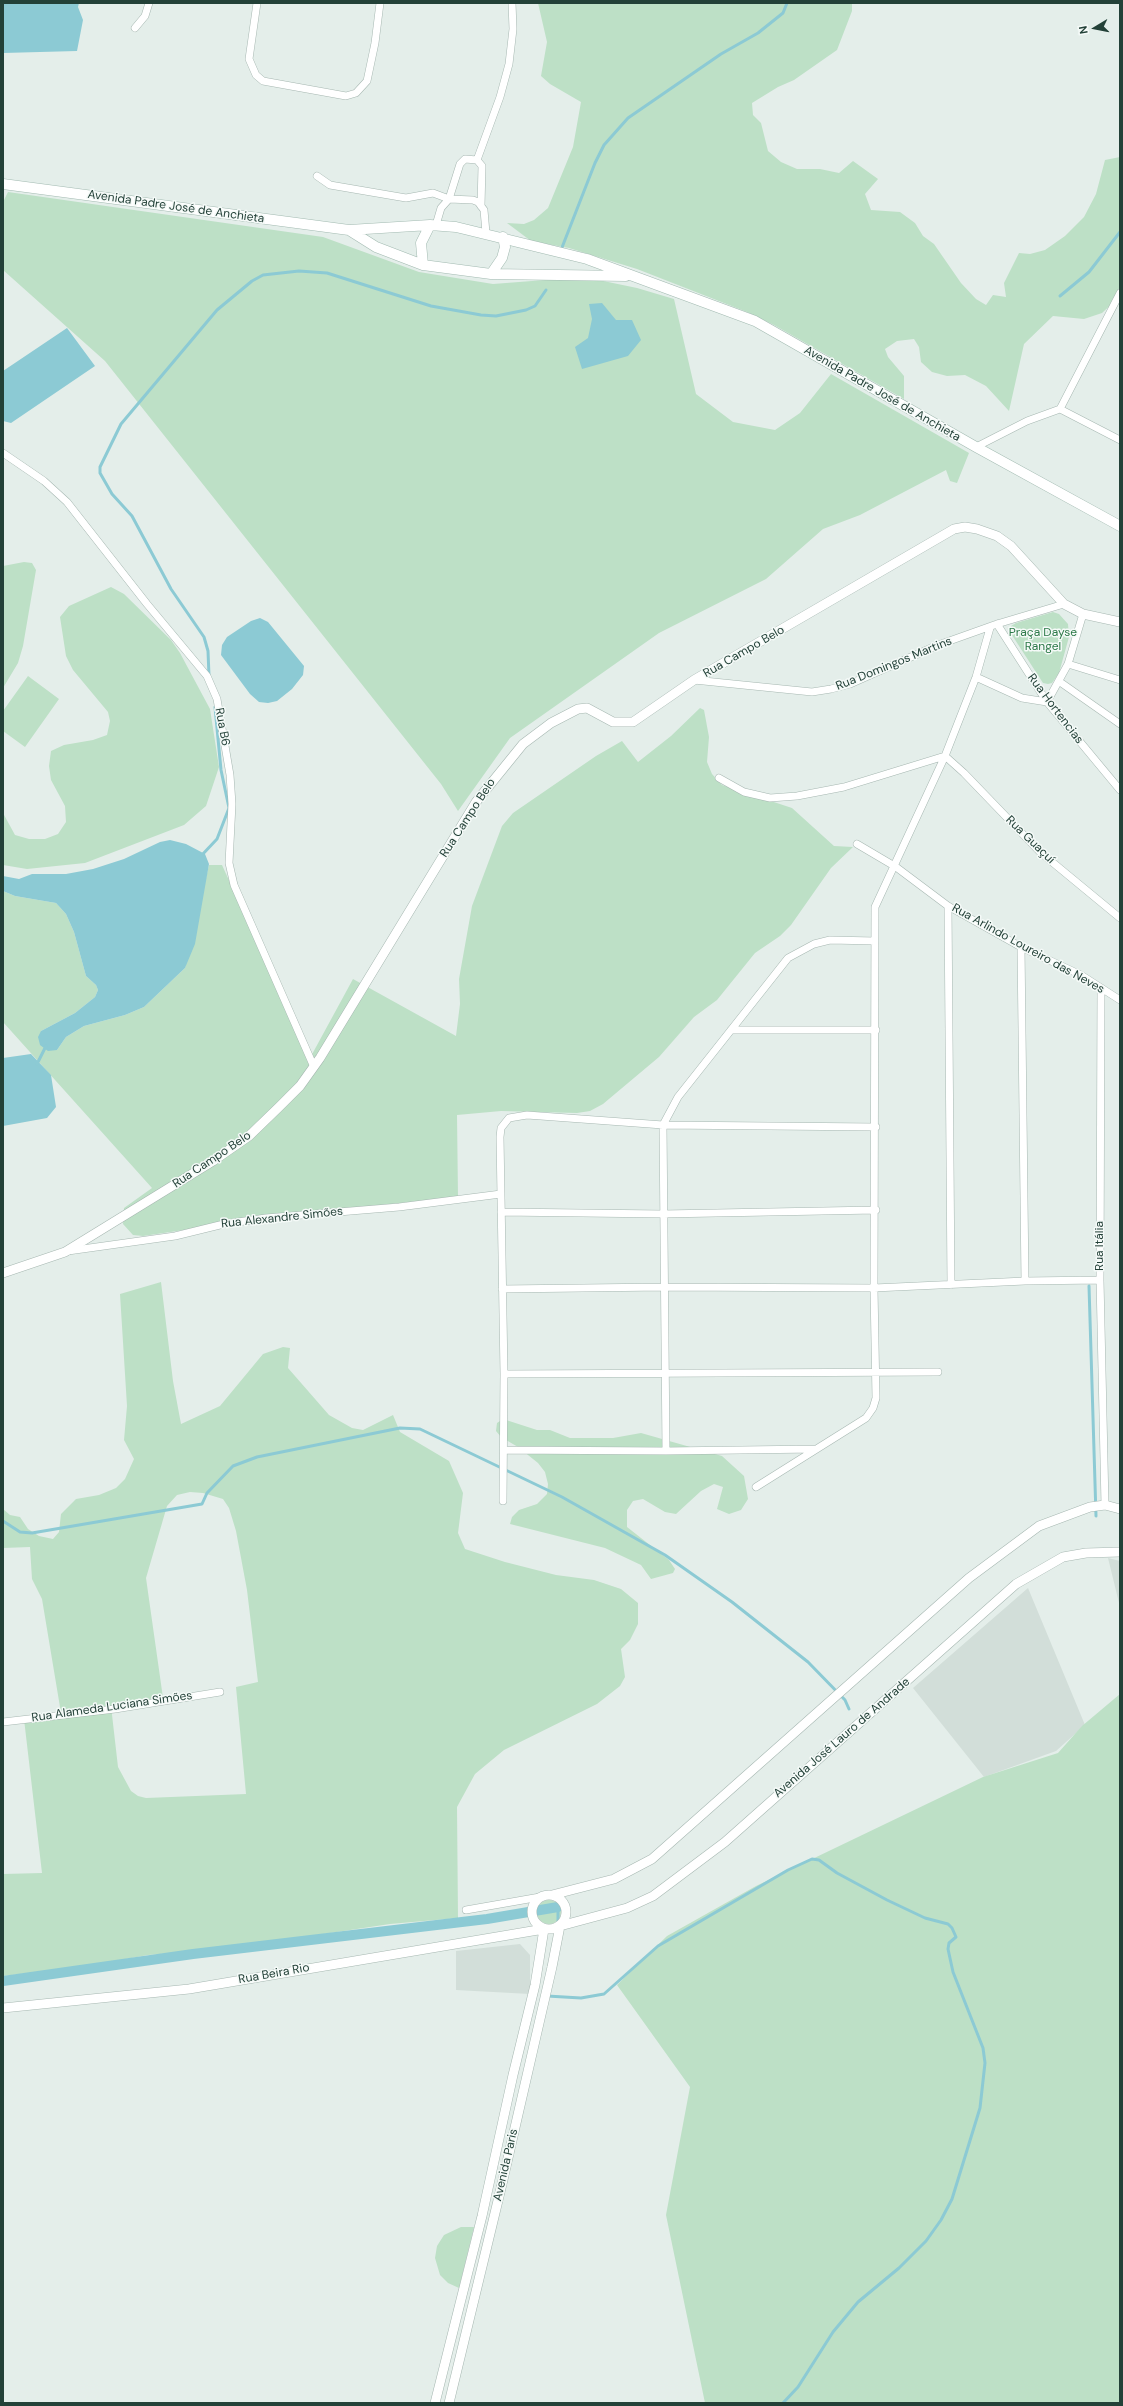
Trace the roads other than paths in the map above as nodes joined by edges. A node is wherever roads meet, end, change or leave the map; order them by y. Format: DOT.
graph roads {
  1 [pos="149,3"];
  2 [pos="257,3"];
  3 [pos="380,3"];
  4 [pos="512,3"];
  5 [pos="135,28"];
  6 [pos="477,160"];
  7 [pos="317,176"];
  8 [pos="3,184"];
  9 [pos="449,199"];
  10 [pos="481,206"];
  11 [pos="433,225"];
  12 [pos="349,230"];
  13 [pos="486,233"];
  14 [pos="503,237"];
  15 [pos="423,265"];
  16 [pos="492,274"];
  17 [pos="636,276"];
  18 [pos="1120,293"];
  19 [pos="1060,409"];
  20 [pos="1120,440"];
  21 [pos="976,447"];
  22 [pos="3,453"];
  23 [pos="1120,526"];
  24 [pos="1064,604"];
  25 [pos="1083,614"];
  26 [pos="1120,622"];
  27 [pos="997,624"];
  28 [pos="990,628"];
  29 [pos="1068,664"];
  30 [pos="976,678"];
  31 [pos="694,680"];
  32 [pos="1120,680"];
  33 [pos="1060,682"];
  34 [pos="1048,702"];
  35 [pos="1120,724"];
  36 [pos="945,756"];
  37 [pos="719,778"];
  38 [pos="1120,790"];
  39 [pos="857,844"];
  40 [pos="896,867"];
  41 [pos="948,906"];
  42 [pos="1120,918"];
  43 [pos="876,941"];
  44 [pos="1022,947"];
  45 [pos="1100,988"];
  46 [pos="1120,1000"];
  47 [pos="731,1030"];
  48 [pos="876,1030"];
  49 [pos="314,1067"];
  50 [pos="663,1125"];
  51 [pos="876,1127"];
  52 [pos="501,1194"];
  53 [pos="876,1210"];
  54 [pos="501,1212"];
  55 [pos="663,1214"];
  56 [pos="65,1252"];
  57 [pos="3,1273"];
  58 [pos="1100,1280"];
  59 [pos="1025,1281"];
  60 [pos="951,1285"];
  61 [pos="664,1287"];
  62 [pos="874,1288"];
  63 [pos="502,1289"];
  64 [pos="876,1372"];
  65 [pos="938,1372"];
  66 [pos="504,1374"];
  67 [pos="665,1374"];
  68 [pos="817,1449"];
  69 [pos="504,1450"];
  70 [pos="666,1452"];
  71 [pos="756,1487"];
  72 [pos="503,1501"];
  73 [pos="1103,1505"];
  74 [pos="1120,1509"];
  75 [pos="1120,1552"];
  76 [pos="220,1692"];
  77 [pos="3,1722"];
  78 [pos="552,1895"];
  79 [pos="540,1897"];
  80 [pos="466,1910"];
  81 [pos="560,1926"];
  82 [pos="544,1929"];
  83 [pos="3,2008"];
  84 [pos="435,2403"];
  85 [pos="449,2403"];
  1 -- 5 [label="street"];
  2 -- 3 [label="street"];
  4 -- 6 [label="street"];
  6 -- 9 [label="street"];
  6 -- 10 [label="street"];
  7 -- 9 [label="street"];
  8 -- 12 [label="main road, Avenida Padre José de Anchieta"];
  9 -- 10 [label="street"];
  9 -- 11 [label="street"];
  10 -- 13 [label="street"];
  11 -- 12 [label="main road, Avenida Padre José de Anchieta"];
  11 -- 13 [label="main road, Avenida Padre José de Anchieta"];
  11 -- 15 [label="main road"];
  12 -- 15 [label="main road, Avenida Padre José de Anchieta"];
  13 -- 14 [label="main road, Avenida Padre José de Anchieta"];
  14 -- 16 [label="main road"];
  14 -- 17 [label="main road, Avenida Padre José de Anchieta"];
  15 -- 16 [label="main road, Avenida Padre José de Anchieta"];
  16 -- 17 [label="main road, Avenida Padre José de Anchieta"];
  17 -- 21 [label="main road, Avenida Padre José de Anchieta"];
  18 -- 19 [label="street"];
  19 -- 20 [label="street"];
  19 -- 21 [label="street"];
  21 -- 23 [label="main road, Avenida Padre José de Anchieta"];
  22 -- 49 [label="street, Rua B6"];
  24 -- 25 [label="street, Rua Campo Belo"];
  24 -- 27 [label="street, Rua Domingos Martins"];
  24 -- 31 [label="street, Rua Campo Belo"];
  25 -- 26 [label="street, Rua Campo Belo"];
  25 -- 29 [label="street"];
  27 -- 28 [label="street, Rua Domingos Martins"];
  27 -- 34 [label="street, Rua Hortencias"];
  28 -- 30 [label="street"];
  28 -- 31 [label="street, Rua Domingos Martins"];
  29 -- 32 [label="street"];
  29 -- 33 [label="street"];
  30 -- 34 [label="street"];
  30 -- 36 [label="street"];
  31 -- 49 [label="street, Rua Campo Belo"];
  33 -- 34 [label="street"];
  33 -- 35 [label="street"];
  34 -- 38 [label="street, Rua Hortencias"];
  36 -- 37 [label="street"];
  36 -- 40 [label="street"];
  36 -- 42 [label="street, Rua Guaçuí"];
  39 -- 40 [label="street, Rua Arlindo Loureiro das Neves"];
  40 -- 41 [label="street, Rua Arlindo Loureiro das Neves"];
  40 -- 43 [label="street"];
  41 -- 44 [label="street, Rua Arlindo Loureiro das Neves"];
  41 -- 60 [label="street"];
  43 -- 47 [label="street"];
  43 -- 48 [label="street"];
  44 -- 45 [label="street, Rua Arlindo Loureiro das Neves"];
  44 -- 59 [label="street"];
  45 -- 46 [label="street, Rua Arlindo Loureiro das Neves"];
  45 -- 58 [label="street, Rua Itália"];
  47 -- 48 [label="street"];
  47 -- 50 [label="street"];
  48 -- 51 [label="street"];
  49 -- 56 [label="street, Rua Campo Belo"];
  50 -- 51 [label="street"];
  50 -- 52 [label="street"];
  50 -- 55 [label="street"];
  51 -- 53 [label="street"];
  52 -- 54 [label="street"];
  52 -- 56 [label="street, Rua Alexandre Simões"];
  53 -- 55 [label="street"];
  53 -- 62 [label="street"];
  54 -- 55 [label="street"];
  54 -- 63 [label="street"];
  55 -- 61 [label="street"];
  56 -- 57 [label="street, Rua Campo Belo"];
  58 -- 59 [label="street"];
  58 -- 73 [label="street, Rua Itália"];
  59 -- 60 [label="street"];
  60 -- 62 [label="street"];
  61 -- 62 [label="street"];
  61 -- 63 [label="street"];
  61 -- 67 [label="street"];
  62 -- 64 [label="street"];
  63 -- 66 [label="street"];
  64 -- 65 [label="street"];
  64 -- 67 [label="street"];
  64 -- 68 [label="street"];
  66 -- 67 [label="street"];
  66 -- 69 [label="street"];
  67 -- 70 [label="street"];
  68 -- 70 [label="street"];
  68 -- 71 [label="street"];
  69 -- 70 [label="street"];
  69 -- 72 [label="street"];
  73 -- 74 [label="street"];
  73 -- 78 [label="street"];
  75 -- 81 [label="street, Avenida José Lauro de Andrade"];
  76 -- 77 [label="street, Rua Alameda Luciana Simões"];
  78 -- 79 [label="street"];
  78 -- 81 [label="street"];
  79 -- 80 [label="street"];
  79 -- 82 [label="street"];
  81 -- 82 [label="street"];
  81 -- 85 [label="street, Avenida Paris"];
  82 -- 83 [label="street, Rua Beira Rio"];
  82 -- 84 [label="street, Avenida Paris"];
}
